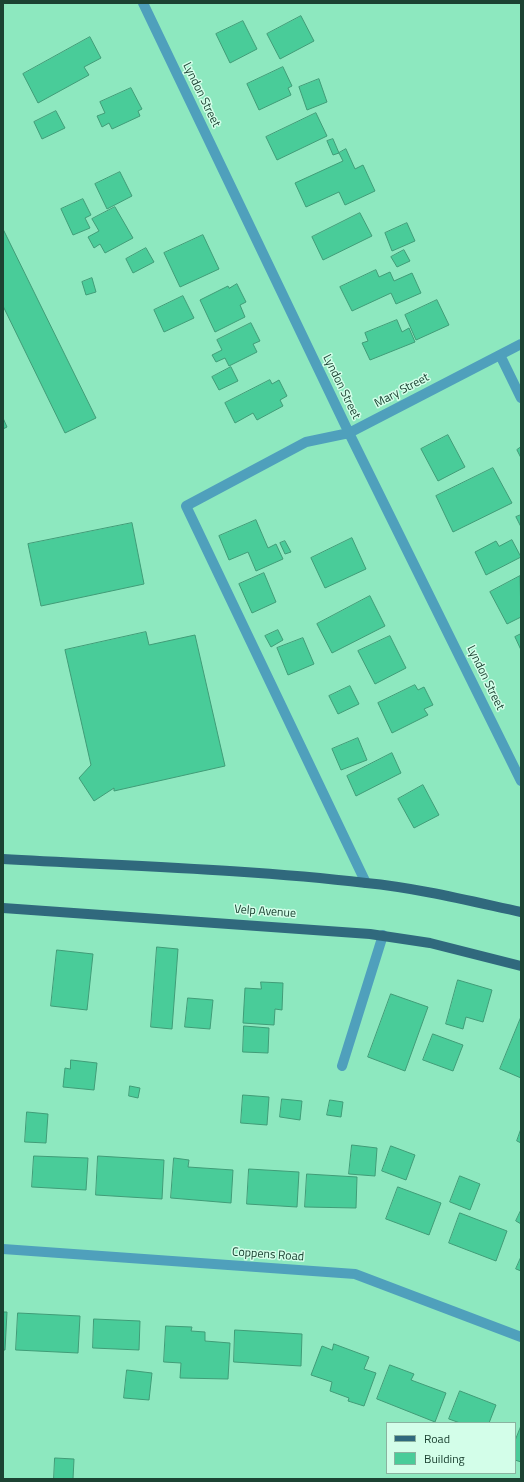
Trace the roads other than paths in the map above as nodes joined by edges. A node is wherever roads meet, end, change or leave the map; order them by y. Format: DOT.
graph roads {
  1 [pos="143,3"];
  2 [pos="521,344"];
  3 [pos="500,355"];
  4 [pos="521,398"];
  5 [pos="349,433"];
  6 [pos="521,780"];
  7 [pos="3,859"];
  8 [pos="366,883"];
  9 [pos="3,908"];
  10 [pos="521,912"];
  11 [pos="383,935"];
  12 [pos="521,966"];
  13 [pos="342,1066"];
  14 [pos="3,1249"];
  15 [pos="521,1337"];
  1 -- 5 [label="street, Lyndon Street"];
  2 -- 3 [label="street, Mary Street"];
  3 -- 4 [label="street"];
  3 -- 5 [label="street, Mary Street"];
  5 -- 6 [label="street, Lyndon Street"];
  5 -- 8 [label="street, Mary Street"];
  7 -- 8 [label="main road"];
  8 -- 10 [label="main road"];
  9 -- 11 [label="main road, Velp Avenue"];
  11 -- 12 [label="main road, Velp Avenue"];
  11 -- 13 [label="street"];
  14 -- 15 [label="street, Coppens Road"];
}
